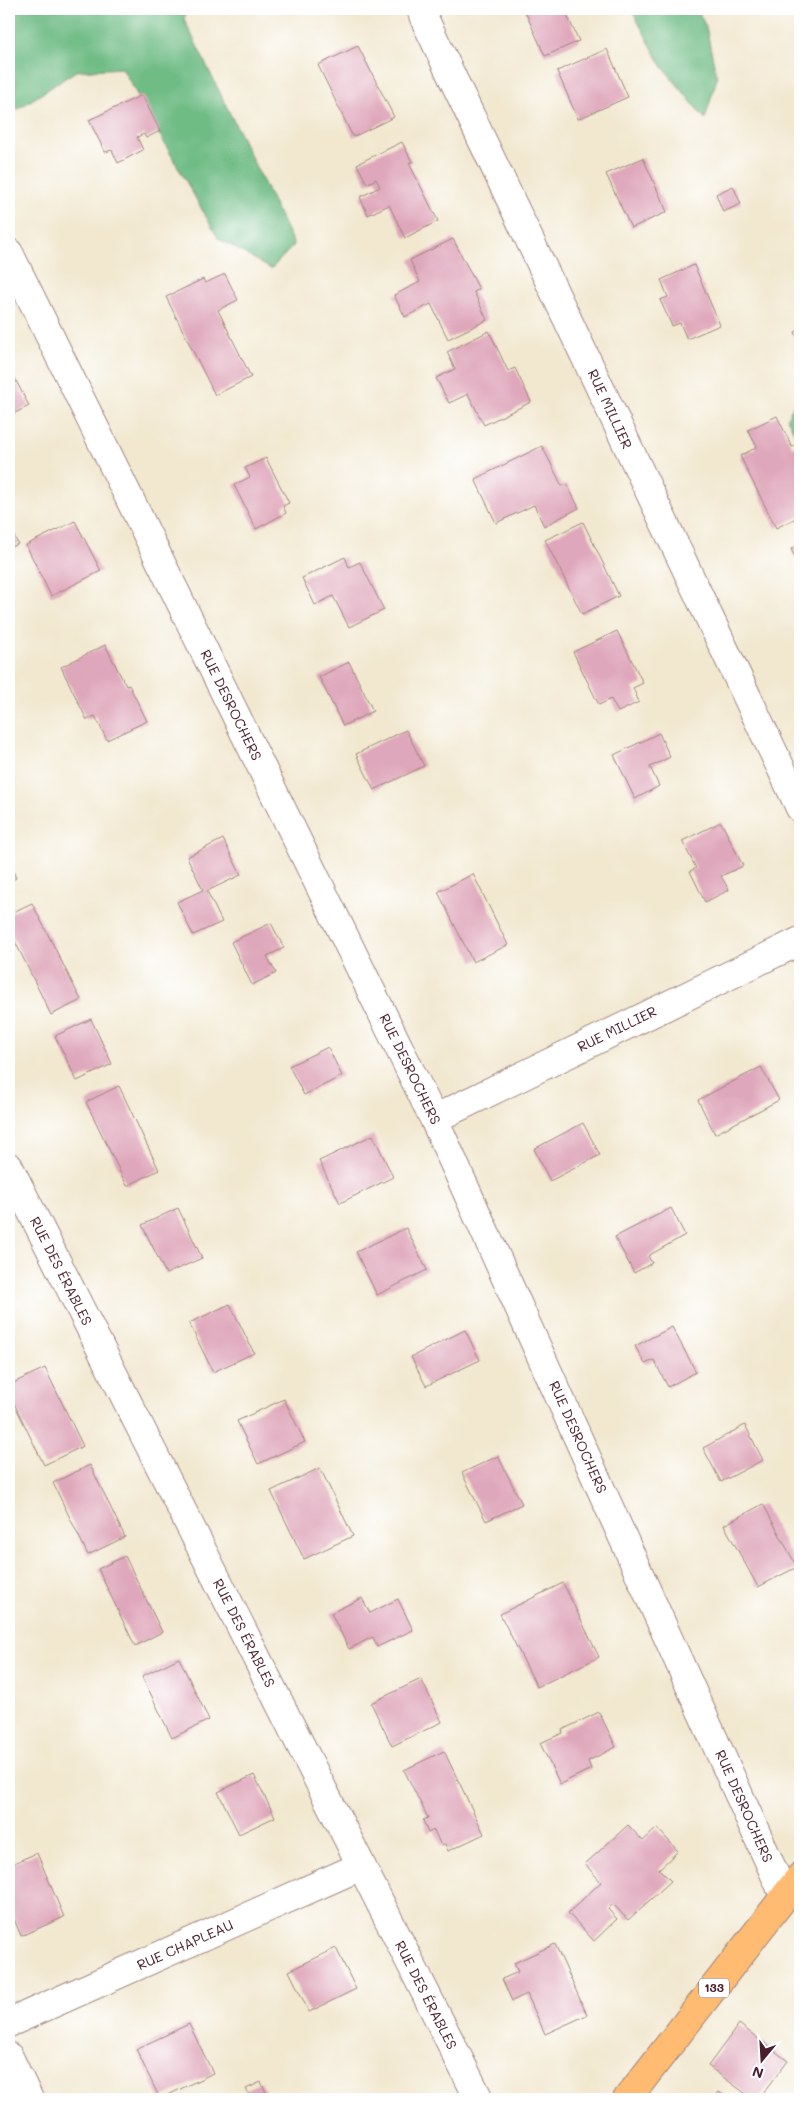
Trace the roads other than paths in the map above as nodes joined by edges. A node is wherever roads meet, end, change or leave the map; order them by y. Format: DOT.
graph roads {
  1 [pos="422,9"];
  2 [pos="9,253"];
  3 [pos="800,808"];
  4 [pos="800,941"];
  5 [pos="434,1119"];
  6 [pos="9,1167"];
  7 [pos="361,1866"];
  8 [pos="793,1887"];
  9 [pos="9,2024"];
  10 [pos="9,2056"];
  11 [pos="29,2099"];
  12 [pos="479,2099"];
  13 [pos="627,2099"];
  1 -- 3 [label="street, RUE MILLIER"];
  2 -- 5 [label="street, RUE DESROCHERS"];
  4 -- 5 [label="street, RUE MILLIER"];
  5 -- 8 [label="street, RUE DESROCHERS"];
  6 -- 7 [label="street, RUE DES ÉRABLES"];
  7 -- 9 [label="street, RUE CHAPLEAU"];
  7 -- 12 [label="street, RUE DES ÉRABLES"];
  8 -- 13 [label="main road, 133"];
  10 -- 11 [label="street"];
}
